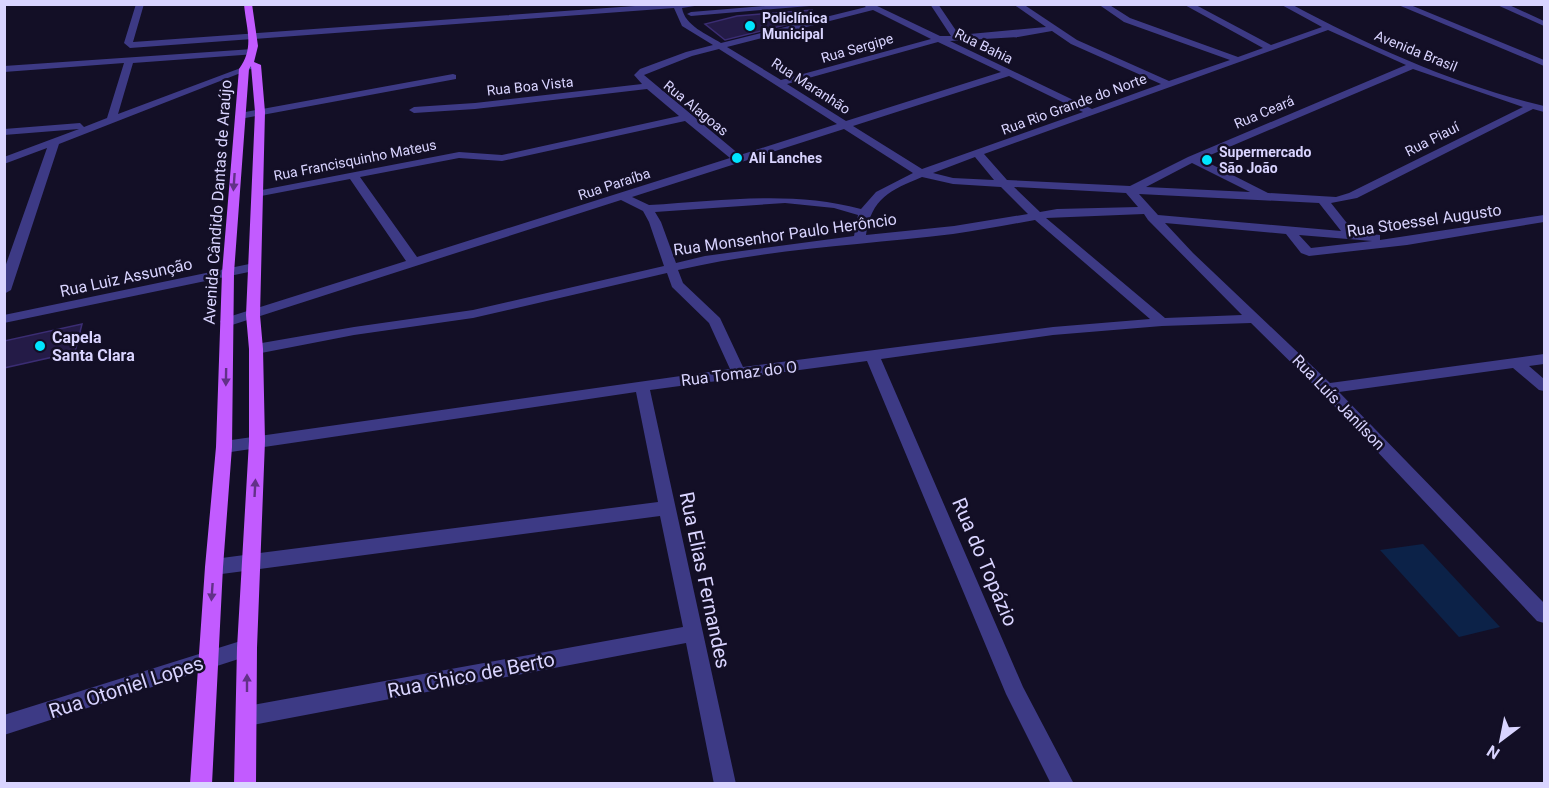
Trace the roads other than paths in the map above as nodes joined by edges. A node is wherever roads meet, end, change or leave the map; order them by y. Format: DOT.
graph roads {
  1 [pos="140,4"];
  2 [pos="248,4"];
  3 [pos="703,4"];
  4 [pos="829,4"];
  5 [pos="934,4"];
  6 [pos="1017,4"];
  7 [pos="1102,4"];
  8 [pos="1187,4"];
  9 [pos="1284,4"];
  10 [pos="1400,4"];
  11 [pos="1499,4"];
  12 [pos="869,6"];
  13 [pos="680,12"];
  14 [pos="1545,24"];
  15 [pos="1051,28"];
  16 [pos="1328,28"];
  17 [pos="1018,34"];
  18 [pos="957,38"];
  19 [pos="939,39"];
  20 [pos="723,46"];
  21 [pos="1269,47"];
  22 [pos="967,51"];
  23 [pos="252,54"];
  24 [pos="1236,59"];
  25 [pos="129,61"];
  26 [pos="4,63"];
  27 [pos="91,63"];
  28 [pos="1545,63"];
  29 [pos="1412,66"];
  30 [pos="4,69"];
  31 [pos="1010,73"];
  32 [pos="453,77"];
  33 [pos="258,83"];
  34 [pos="781,83"];
  35 [pos="1168,84"];
  36 [pos="242,85"];
  37 [pos="649,86"];
  38 [pos="1532,106"];
  39 [pos="1545,109"];
  40 [pos="414,110"];
  41 [pos="260,112"];
  42 [pos="1091,112"];
  43 [pos="240,116"];
  44 [pos="688,117"];
  45 [pos="112,119"];
  46 [pos="98,125"];
  47 [pos="846,125"];
  48 [pos="4,132"];
  49 [pos="54,142"];
  50 [pos="259,149"];
  51 [pos="236,153"];
  52 [pos="977,153"];
  53 [pos="738,159"];
  54 [pos="1192,159"];
  55 [pos="4,161"];
  56 [pos="921,173"];
  57 [pos="352,174"];
  58 [pos="1003,185"];
  59 [pos="1130,191"];
  60 [pos="256,194"];
  61 [pos="623,197"];
  62 [pos="1269,198"];
  63 [pos="1323,200"];
  64 [pos="647,209"];
  65 [pos="864,213"];
  66 [pos="256,214"];
  67 [pos="1149,214"];
  68 [pos="1037,216"];
  69 [pos="232,218"];
  70 [pos="1545,219"];
  71 [pos="1288,230"];
  72 [pos="1350,235"];
  73 [pos="859,239"];
  74 [pos="1407,241"];
  75 [pos="415,264"];
  76 [pos="254,267"];
  77 [pos="670,267"];
  78 [pos="228,273"];
  79 [pos="4,290"];
  80 [pos="253,315"];
  81 [pos="4,319"];
  82 [pos="1257,319"];
  83 [pos="227,322"];
  84 [pos="1162,322"];
  85 [pos="256,350"];
  86 [pos="872,355"];
  87 [pos="1545,359"];
  88 [pos="1516,363"];
  89 [pos="740,374"];
  90 [pos="642,386"];
  91 [pos="1545,386"];
  92 [pos="1327,388"];
  93 [pos="257,441"];
  94 [pos="224,447"];
  95 [pos="666,508"];
  96 [pos="250,563"];
  97 [pos="214,567"];
  98 [pos="1545,615"];
  99 [pos="695,633"];
  100 [pos="247,648"];
  101 [pos="208,661"];
  102 [pos="247,717"];
  103 [pos="4,725"];
  104 [pos="201,783"];
  105 [pos="245,783"];
  106 [pos="725,783"];
  107 [pos="1063,783"];
  1 -- 23 [label="street"];
  2 -- 23 [label="main road"];
  3 -- 13 [label="street"];
  4 -- 13 [label="street"];
  5 -- 18 [label="street"];
  6 -- 15 [label="street"];
  7 -- 24 [label="street"];
  8 -- 21 [label="street"];
  9 -- 16 [label="street, Avenida Brasil"];
  10 -- 28 [label="street"];
  11 -- 14 [label="street"];
  12 -- 19 [label="street, Rua Bahia"];
  12 -- 20 [label="street"];
  13 -- 20 [label="street, Rua Maranhão"];
  13 -- 23 [label="street"];
  15 -- 17 [label="street"];
  15 -- 35 [label="street"];
  16 -- 21 [label="street, Rua Rio Grande do Norte"];
  16 -- 29 [label="street, Avenida Brasil"];
  17 -- 18 [label="street, Rua Sergipe"];
  17 -- 22 [label="street"];
  18 -- 19 [label="street, Rua Sergipe"];
  19 -- 22 [label="street, Rua Bahia"];
  19 -- 34 [label="street, Rua Sergipe"];
  20 -- 34 [label="street, Rua Maranhão"];
  20 -- 37 [label="street, Rua Alagoas"];
  21 -- 24 [label="street, Rua Rio Grande do Norte"];
  22 -- 31 [label="street, Rua Bahia"];
  23 -- 25 [label="street"];
  23 -- 33 [label="main road, Avenida Cândido Dantas de Araújo"];
  23 -- 36 [label="main road, Avenida Cândido Dantas de Araújo"];
  23 -- 45 [label="street"];
  24 -- 35 [label="street, Rua Rio Grande do Norte"];
  25 -- 27 [label="street"];
  25 -- 45 [label="street"];
  26 -- 27 [label="street"];
  27 -- 30 [label="street"];
  29 -- 38 [label="street, Avenida Brasil"];
  29 -- 54 [label="street, Rua Ceará"];
  31 -- 42 [label="street, Rua Bahia"];
  31 -- 47 [label="street, Rua Paraíba"];
  32 -- 41 [label="street"];
  33 -- 36 [label="main road"];
  33 -- 41 [label="main road, Avenida Cândido Dantas de Araújo"];
  34 -- 47 [label="street, Rua Maranhão"];
  35 -- 42 [label="street, Rua Rio Grande do Norte"];
  36 -- 43 [label="main road, Avenida Cândido Dantas de Araújo"];
  37 -- 40 [label="street, Rua Boa Vista"];
  37 -- 44 [label="street, Rua Alagoas"];
  38 -- 39 [label="street, Avenida Brasil"];
  38 -- 63 [label="street, Rua Piauí"];
  41 -- 43 [label="street"];
  41 -- 50 [label="main road, Avenida Cândido Dantas de Araújo"];
  42 -- 52 [label="street, Rua Rio Grande do Norte"];
  43 -- 51 [label="main road, Avenida Cândido Dantas de Araújo"];
  44 -- 53 [label="street, Rua Alagoas"];
  44 -- 57 [label="street, Rua Francisquinho Mateus"];
  45 -- 46 [label="street"];
  46 -- 48 [label="street"];
  46 -- 49 [label="street"];
  47 -- 53 [label="street, Rua Paraíba"];
  47 -- 56 [label="street, Rua Maranhão"];
  49 -- 55 [label="street"];
  49 -- 79 [label="street"];
  50 -- 51 [label="main road"];
  50 -- 60 [label="main road, Avenida Cândido Dantas de Araújo"];
  51 -- 69 [label="main road, Avenida Cândido Dantas de Araújo, one-way"];
  52 -- 56 [label="street, Rua Rio Grande do Norte"];
  52 -- 58 [label="street"];
  53 -- 61 [label="street, Rua Paraíba"];
  54 -- 59 [label="street, Rua Ceará"];
  54 -- 62 [label="street"];
  56 -- 58 [label="street"];
  56 -- 65 [label="street, Rua Rio Grande do Norte"];
  57 -- 60 [label="street, Rua Francisquinho Mateus"];
  57 -- 75 [label="street"];
  58 -- 59 [label="street"];
  58 -- 68 [label="street"];
  59 -- 62 [label="street"];
  59 -- 67 [label="street, Rua Luís Janílson"];
  60 -- 66 [label="main road, Avenida Cândido Dantas de Araújo"];
  61 -- 64 [label="street"];
  61 -- 75 [label="street, Rua Paraíba"];
  62 -- 63 [label="street"];
  63 -- 72 [label="street"];
  64 -- 65 [label="street"];
  64 -- 77 [label="street"];
  65 -- 73 [label="street"];
  66 -- 69 [label="main road"];
  66 -- 76 [label="main road, Avenida Cândido Dantas de Araújo"];
  67 -- 68 [label="street, Rua Monsenhor Paulo Herôncio"];
  67 -- 71 [label="street, Rua Monsenhor Paulo Herôncio"];
  67 -- 82 [label="street, Rua Luís Janílson"];
  68 -- 73 [label="street, Rua Monsenhor Paulo Herôncio"];
  68 -- 84 [label="street"];
  69 -- 78 [label="main road, Avenida Cândido Dantas de Araújo"];
  70 -- 74 [label="street, Rua Stoessel Augusto"];
  71 -- 72 [label="street, Rua Monsenhor Paulo Herôncio"];
  71 -- 74 [label="street, Rua Stoessel Augusto"];
  72 -- 74 [label="street, Rua Monsenhor Paulo Herôncio"];
  73 -- 77 [label="street, Rua Monsenhor Paulo Herôncio"];
  75 -- 80 [label="street, Rua Paraíba"];
  76 -- 78 [label="street, Rua Luiz Assunção"];
  76 -- 80 [label="main road, Avenida Cândido Dantas de Araújo"];
  77 -- 85 [label="street, Rua Monsenhor Paulo Herôncio"];
  77 -- 89 [label="street"];
  78 -- 81 [label="street, Rua Luiz Assunção"];
  78 -- 83 [label="main road, Avenida Cândido Dantas de Araújo"];
  80 -- 83 [label="street, Rua Paraíba"];
  80 -- 85 [label="main road, Avenida Cândido Dantas de Araújo"];
  82 -- 84 [label="street, Rua Tomaz do O"];
  82 -- 92 [label="street, Rua Luís Janílson"];
  83 -- 94 [label="main road, Avenida Cândido Dantas de Araújo, one-way"];
  84 -- 86 [label="street, Rua Tomaz do O"];
  85 -- 93 [label="main road, Avenida Cândido Dantas de Araújo"];
  86 -- 89 [label="street, Rua Tomaz do O"];
  86 -- 107 [label="street, Rua do Topázio"];
  87 -- 88 [label="street"];
  88 -- 91 [label="street"];
  88 -- 92 [label="street"];
  89 -- 90 [label="street, Rua Tomaz do O"];
  90 -- 93 [label="street, Rua Tomaz do O"];
  90 -- 95 [label="street, Rua Elias Fernandes"];
  92 -- 98 [label="street, Rua Luís Janílson"];
  93 -- 94 [label="street, Rua Tomaz do O"];
  96 -- 93 [label="main road, Avenida Cândido Dantas de Araújo, one-way"];
  94 -- 97 [label="main road, Avenida Cândido Dantas de Araújo"];
  95 -- 96 [label="street"];
  95 -- 99 [label="street, Rua Elias Fernandes"];
  96 -- 97 [label="street"];
  96 -- 100 [label="main road, Avenida Cândido Dantas de Araújo"];
  97 -- 101 [label="main road, Avenida Cândido Dantas de Araújo, one-way"];
  99 -- 102 [label="street, Rua Chico de Berto"];
  99 -- 106 [label="street, Rua Elias Fernandes"];
  100 -- 101 [label="street, Rua Otoniel Lopes"];
  102 -- 100 [label="main road, Avenida Cândido Dantas de Araújo, one-way"];
  101 -- 103 [label="street, Rua Otoniel Lopes"];
  101 -- 104 [label="main road, Avenida Cândido Dantas de Araújo"];
  102 -- 105 [label="main road, Avenida Cândido Dantas de Araújo"];
}
